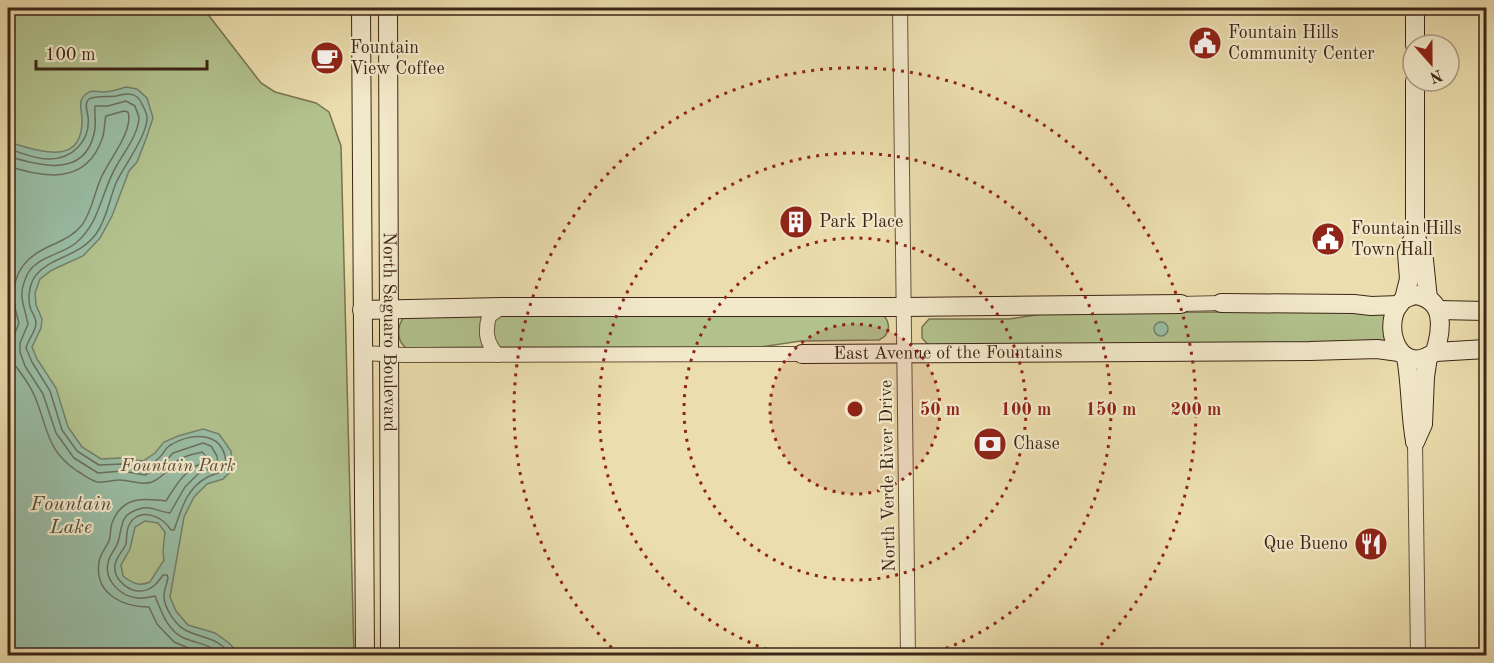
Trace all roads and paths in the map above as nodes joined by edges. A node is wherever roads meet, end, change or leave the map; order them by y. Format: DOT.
graph roads {
  1 [pos="361,8"];
  2 [pos="388,8"];
  3 [pos="900,8"];
  4 [pos="1415,8"];
  5 [pos="1415,33"];
  6 [pos="1415,93"];
  7 [pos="1415,234"];
  8 [pos="1401,302"];
  9 [pos="1221,303"];
  10 [pos="1182,304"];
  11 [pos="1433,304"];
  12 [pos="502,307"];
  13 [pos="903,307"];
  14 [pos="362,310"];
  15 [pos="388,310"];
  16 [pos="1486,311"];
  17 [pos="1486,349"];
  18 [pos="362,353"];
  19 [pos="389,354"];
  20 [pos="802,354"];
  21 [pos="904,354"];
  22 [pos="1403,354"];
  23 [pos="1432,354"];
  24 [pos="497,355"];
  25 [pos="1416,442"];
  26 [pos="364,656"];
  27 [pos="390,656"];
  28 [pos="908,656"];
  29 [pos="1418,656"];
  1 -- 14 [label="street, North Saguaro Boulevard"];
  2 -- 15 [label="street, North Saguaro Boulevard"];
  3 -- 13 [label="street, North Verde River Drive"];
  4 -- 5 [label="street"];
  6 -- 7 [label="street"];
  7 -- 8 [label="street"];
  7 -- 11 [label="street"];
  8 -- 9 [label="street"];
  8 -- 11 [label="street"];
  8 -- 22 [label="street"];
  9 -- 10 [label="street"];
  10 -- 13 [label="street"];
  11 -- 16 [label="street"];
  11 -- 23 [label="street"];
  12 -- 13 [label="street"];
  12 -- 15 [label="street"];
  12 -- 24 [label="street"];
  13 -- 21 [label="street, North Verde River Drive"];
  14 -- 15 [label="street"];
  14 -- 18 [label="street, North Saguaro Boulevard"];
  15 -- 19 [label="street, North Saguaro Boulevard"];
  17 -- 23 [label="street"];
  18 -- 19 [label="street, East Avenue of the Fountains"];
  18 -- 26 [label="street, North Saguaro Boulevard"];
  19 -- 24 [label="street, East Avenue of the Fountains"];
  19 -- 27 [label="street, North Saguaro Boulevard"];
  20 -- 21 [label="street, East Avenue of the Fountains"];
  20 -- 24 [label="street, East Avenue of the Fountains"];
  21 -- 22 [label="street, East Avenue of the Fountains"];
  21 -- 28 [label="street, North Verde River Drive"];
  22 -- 23 [label="street"];
  22 -- 25 [label="street"];
  23 -- 25 [label="street"];
  25 -- 29 [label="street"];
}
